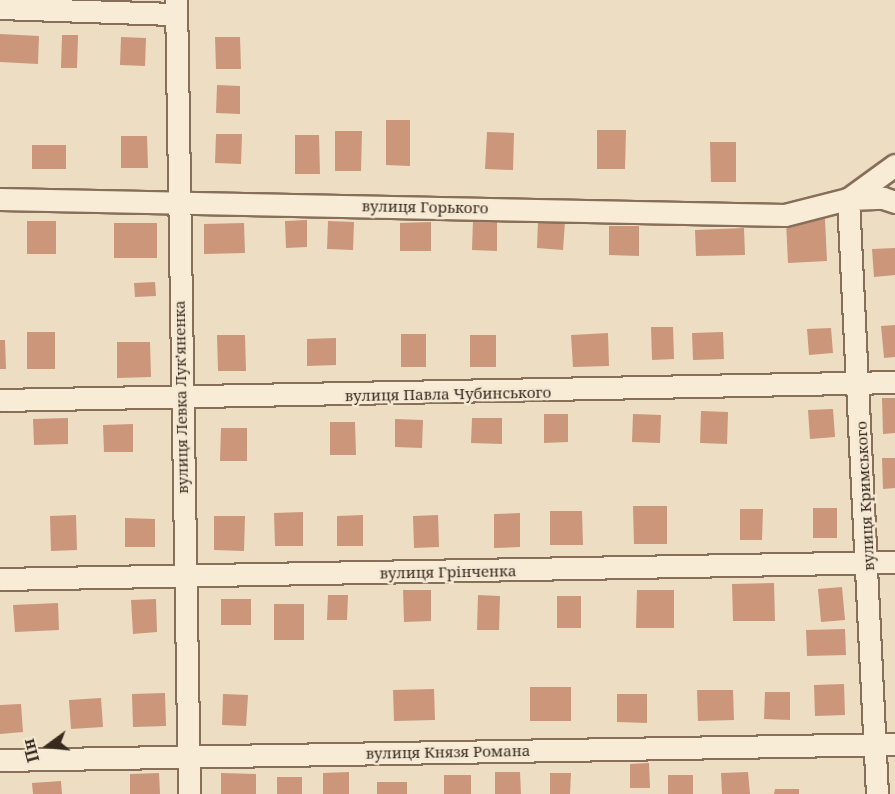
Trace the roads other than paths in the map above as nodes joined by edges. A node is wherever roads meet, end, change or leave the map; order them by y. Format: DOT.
graph roads {
  1 [pos="176,7"];
  2 [pos="0,8"];
  3 [pos="895,165"];
  4 [pos="0,199"];
  5 [pos="849,199"];
  6 [pos="177,202"];
  7 [pos="895,202"];
  8 [pos="895,382"];
  9 [pos="858,386"];
  10 [pos="182,399"];
  11 [pos="0,400"];
  12 [pos="895,562"];
  13 [pos="868,564"];
  14 [pos="184,578"];
  15 [pos="0,579"];
  16 [pos="886,744"];
  17 [pos="188,757"];
  18 [pos="0,760"];
  19 [pos="189,794"];
  20 [pos="878,794"];
  1 -- 2 [label="street"];
  1 -- 6 [label="street, вулиця Левка Лукʼяненка"];
  3 -- 5 [label="street"];
  4 -- 6 [label="street, вулиця Горького"];
  5 -- 6 [label="street, вулиця Горького"];
  5 -- 7 [label="street"];
  5 -- 9 [label="street, вулиця Кримського"];
  6 -- 10 [label="street, вулиця Левка Лукʼяненка"];
  8 -- 9 [label="street, вулиця Павла Чубинського"];
  9 -- 10 [label="street, вулиця Павла Чубинського"];
  9 -- 13 [label="street, вулиця Кримського"];
  10 -- 11 [label="street, вулиця Павла Чубинського"];
  10 -- 14 [label="street, вулиця Левка Лукʼяненка"];
  12 -- 13 [label="street, вулиця Грінченка"];
  13 -- 14 [label="street, вулиця Грінченка"];
  13 -- 16 [label="street, вулиця Кримського"];
  14 -- 15 [label="street, вулиця Грінченка"];
  14 -- 17 [label="street, вулиця Левка Лукʼяненка"];
  16 -- 17 [label="street, вулиця Князя Романа"];
  16 -- 20 [label="street, вулиця Кримського"];
  17 -- 18 [label="street, вулиця Князя Романа"];
  17 -- 19 [label="street, вулиця Левка Лукʼяненка"];
}
